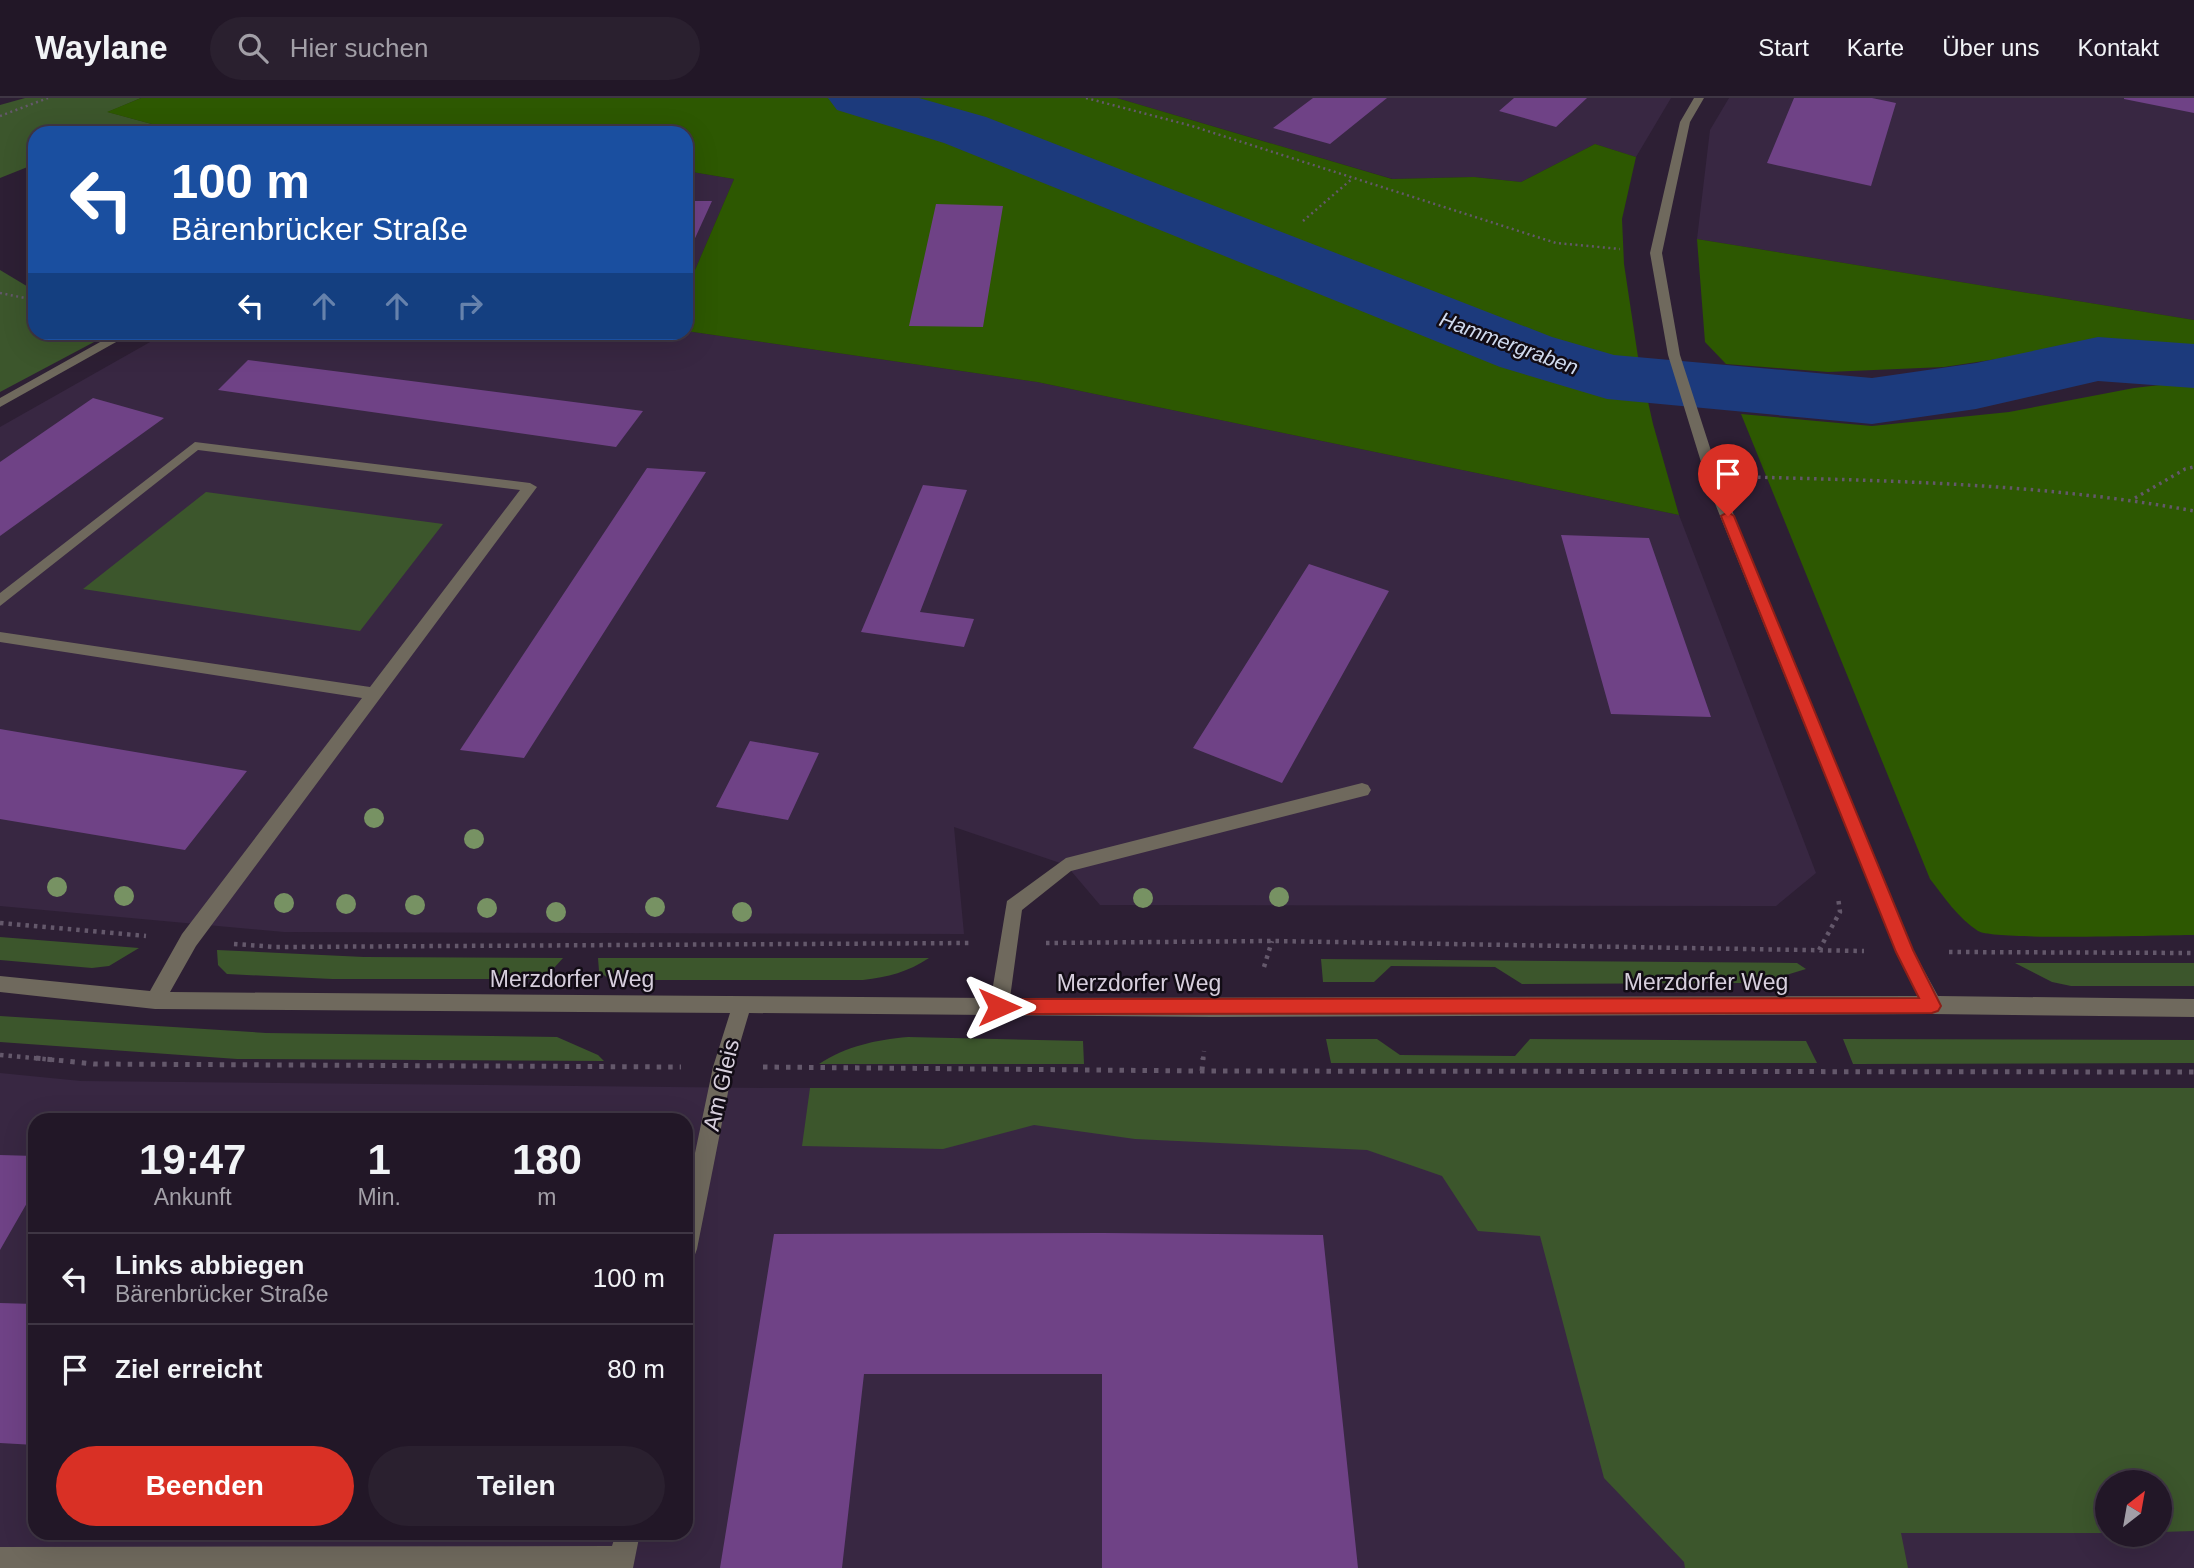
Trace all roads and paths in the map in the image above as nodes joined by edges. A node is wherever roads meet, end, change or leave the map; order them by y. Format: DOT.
graph roads {
  1 [pos="48,98"];
  2 [pos="1086,98"];
  3 [pos="1699,98"];
  4 [pos="0,116"];
  5 [pos="1353,178"];
  6 [pos="1303,221"];
  7 [pos="1656,253"];
  8 [pos="0,293"];
  9 [pos="28,299"];
  10 [pos="114,340"];
  11 [pos="0,403"];
  12 [pos="2194,467"];
  13 [pos="1712,476"];
  14 [pos="2135,498"];
  15 [pos="2194,510"];
  16 [pos="0,601"];
  17 [pos="0,637"];
  18 [pos="376,694"];
  19 [pos="1362,790"];
  20 [pos="0,923"];
  21 [pos="189,940"];
  22 [pos="1272,941"];
  23 [pos="1009,943"];
  24 [pos="1905,952"];
  25 [pos="2194,953"];
  26 [pos="1263,971"];
  27 [pos="0,984"];
  28 [pos="155,1000"];
  29 [pos="742,1004"];
  30 [pos="1932,1006"];
  31 [pos="999,1007"];
  32 [pos="2194,1008"];
  33 [pos="1204,1051"];
  34 [pos="0,1055"];
  35 [pos="723,1067"];
  36 [pos="1202,1071"];
  37 [pos="2194,1072"];
  38 [pos="693,1215"];
  39 [pos="626,1540"];
  40 [pos="0,1560"];
  41 [pos="621,1563"];
  1 -- 4 [label="path"];
  2 -- 5 [label="path"];
  3 -- 7 [label="street"];
  5 -- 6 [label="path"];
  5 -- 7 [label="path"];
  7 -- 13 [label="street"];
  8 -- 9 [label="path"];
  10 -- 11 [label="street"];
  12 -- 14 [label="path"];
  13 -- 14 [label="path"];
  13 -- 24 [label="street"];
  14 -- 15 [label="path"];
  16 -- 18 [label="street"];
  17 -- 18 [label="street"];
  18 -- 21 [label="street"];
  19 -- 23 [label="street"];
  20 -- 21 [label="path"];
  21 -- 23 [label="path"];
  21 -- 28 [label="street"];
  22 -- 23 [label="path"];
  22 -- 24 [label="path"];
  22 -- 26 [label="path"];
  23 -- 31 [label="street"];
  24 -- 25 [label="path"];
  24 -- 30 [label="street"];
  27 -- 28 [label="street, Merzdorfer Weg"];
  28 -- 29 [label="street, Merzdorfer Weg"];
  29 -- 31 [label="street, Merzdorfer Weg"];
  29 -- 35 [label="street, Am Gleis"];
  30 -- 31 [label="street, Merzdorfer Weg"];
  30 -- 32 [label="street, Merzdorfer Weg"];
  33 -- 36 [label="path"];
  34 -- 35 [label="path"];
  35 -- 36 [label="path"];
  35 -- 38 [label="street, Am Gleis"];
  36 -- 37 [label="path"];
  39 -- 41 [label="street"];
  40 -- 41 [label="street"];
}
